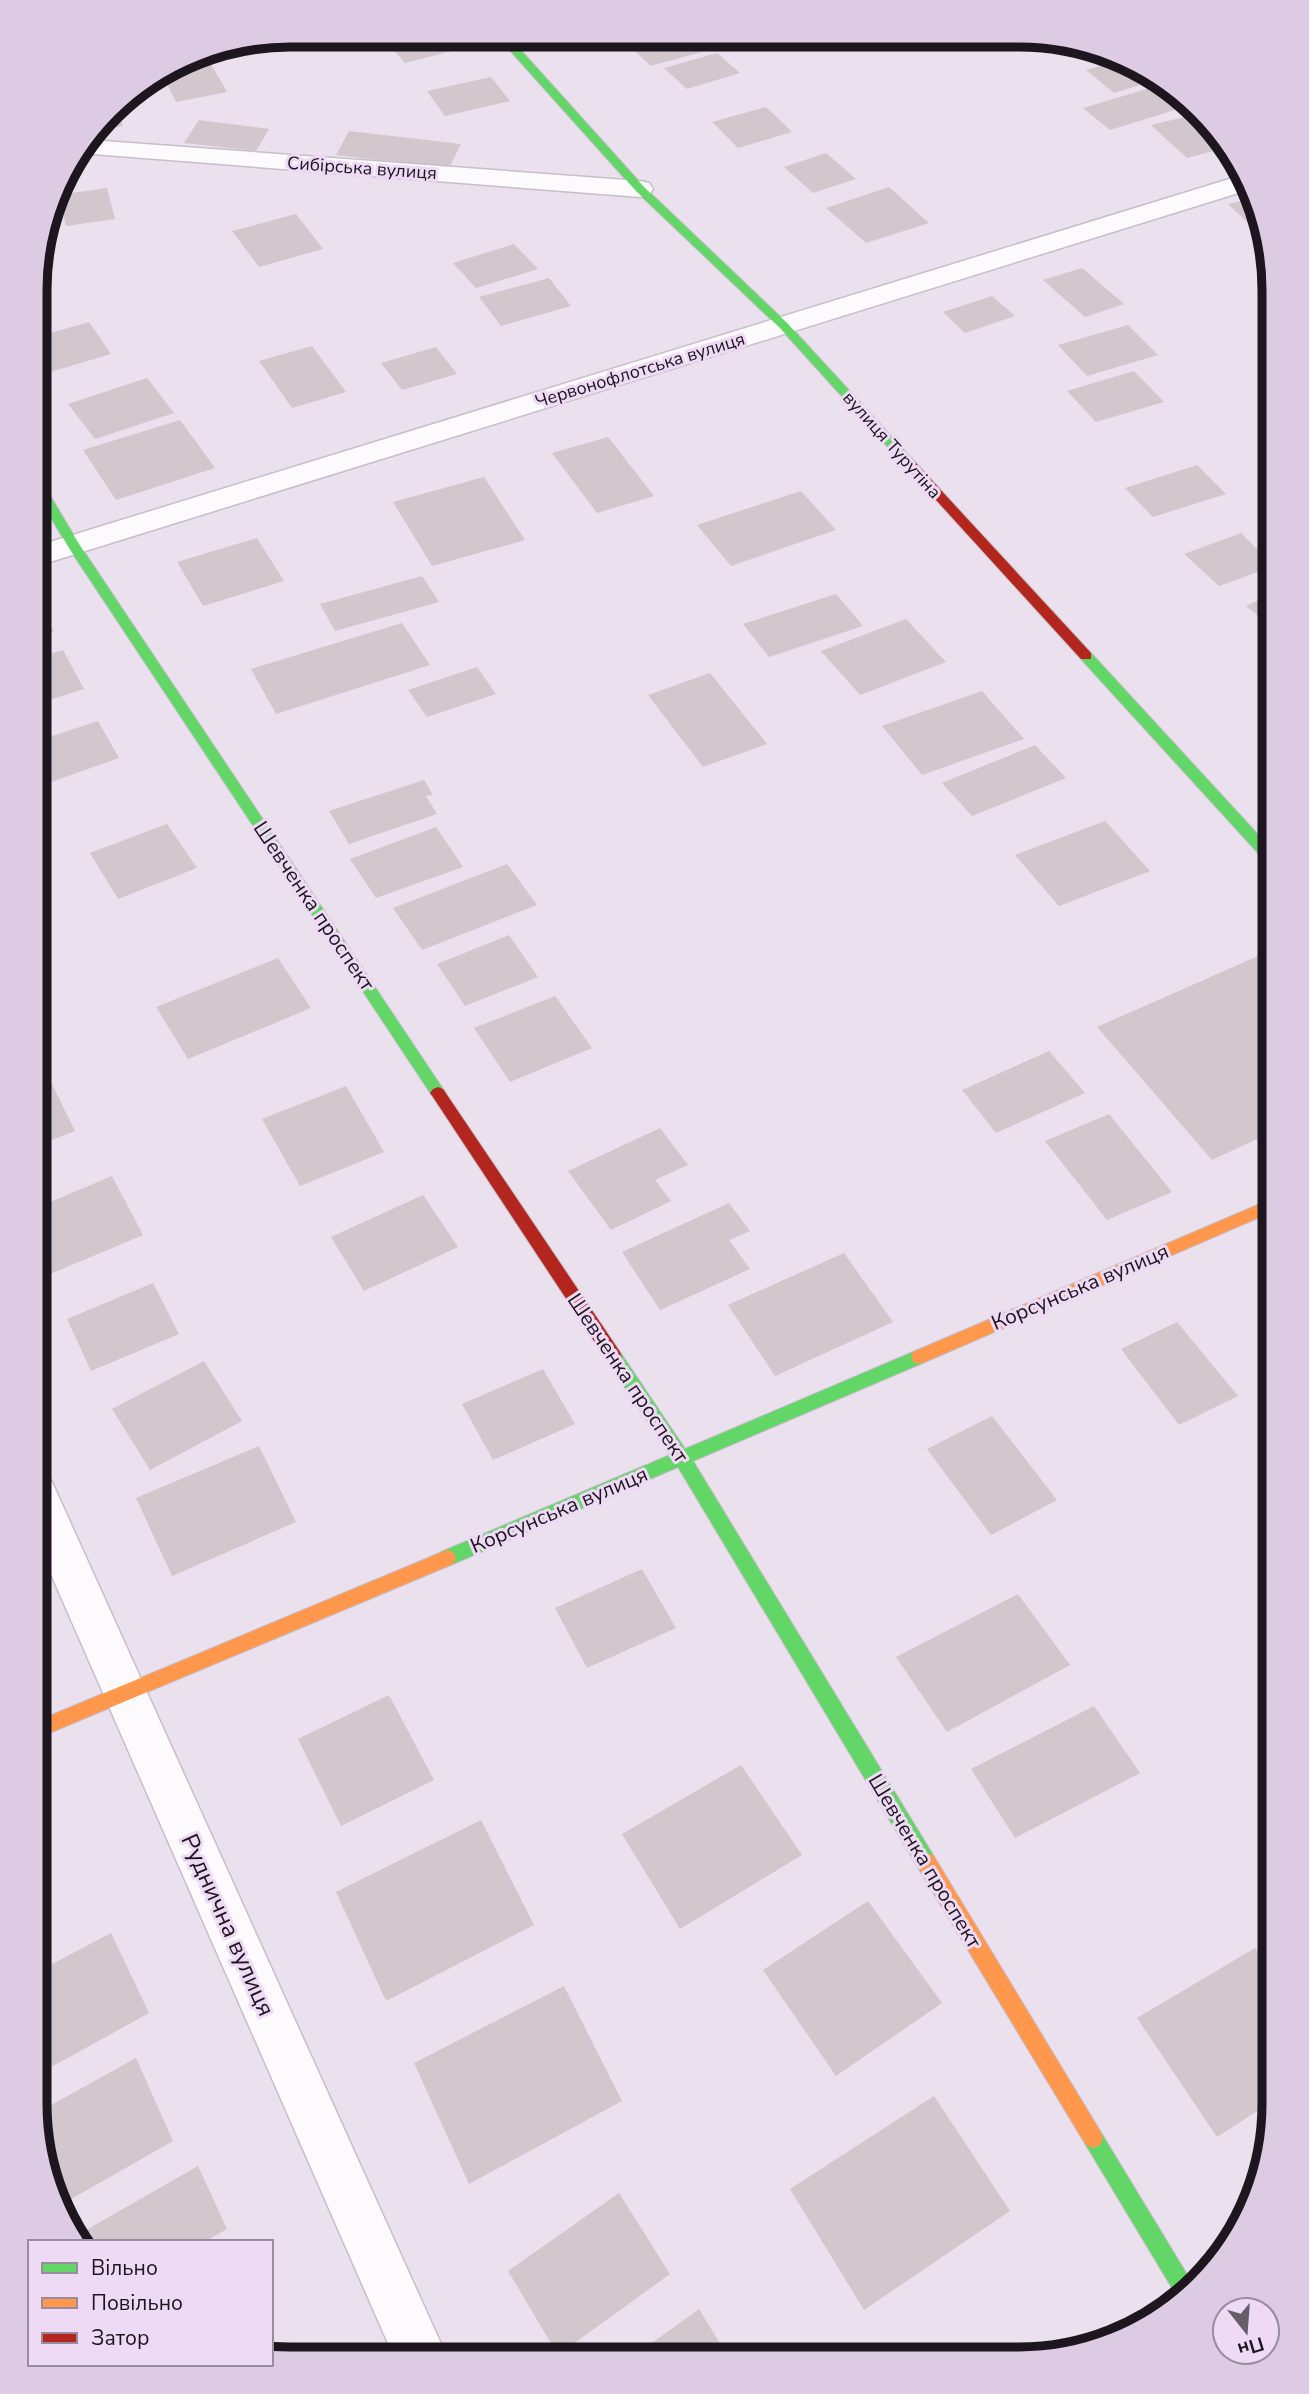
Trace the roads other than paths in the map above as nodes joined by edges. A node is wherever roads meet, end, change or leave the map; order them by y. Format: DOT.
graph roads {
  1 [pos="513,48"];
  2 [pos="94,148"];
  3 [pos="1238,185"];
  4 [pos="640,189"];
  5 [pos="784,326"];
  6 [pos="47,501"];
  7 [pos="73,545"];
  8 [pos="47,553"];
  9 [pos="1262,848"];
  10 [pos="1261,1208"];
  11 [pos="682,1459"];
  12 [pos="47,1518"];
  13 [pos="124,1692"];
  14 [pos="47,1726"];
  15 [pos="1182,2284"];
  16 [pos="417,2347"];
  1 -- 4 [label="street, вулиця Турутіна"];
  2 -- 4 [label="street, Сибірська вулиця"];
  3 -- 5 [label="street, Червонофлотська вулиця"];
  4 -- 5 [label="street, вулиця Турутіна"];
  5 -- 7 [label="street, Червонофлотська вулиця"];
  5 -- 9 [label="street, вулиця Турутіна"];
  6 -- 7 [label="street, Шевченка проспект"];
  7 -- 8 [label="street, Червонофлотська вулиця"];
  7 -- 11 [label="street, Шевченка проспект"];
  10 -- 11 [label="street, Корсунська вулиця"];
  11 -- 13 [label="street, Корсунська вулиця"];
  11 -- 15 [label="street, Шевченка проспект"];
  12 -- 13 [label="street, Руднична вулиця"];
  13 -- 14 [label="street, Корсунська вулиця"];
  13 -- 16 [label="street, Руднична вулиця"];
}
